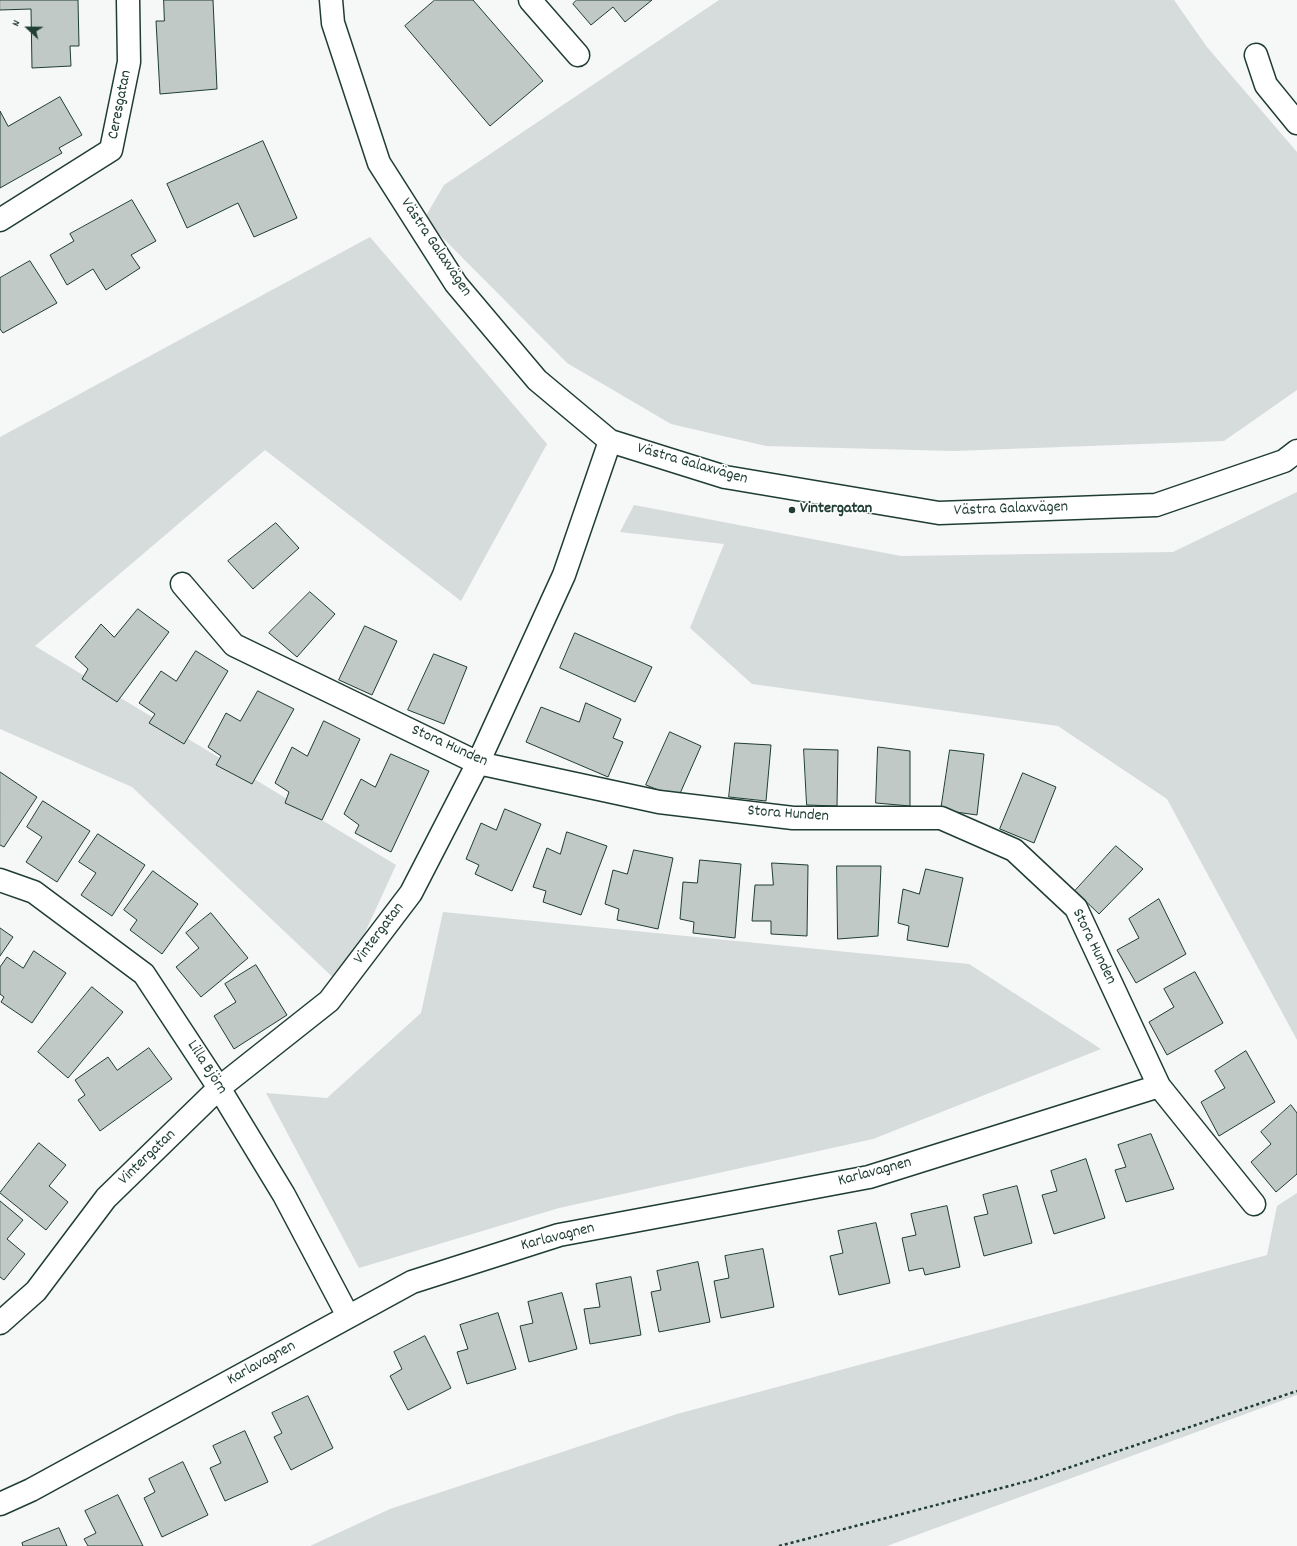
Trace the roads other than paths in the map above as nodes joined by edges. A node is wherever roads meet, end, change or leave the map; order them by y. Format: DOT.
graph roads {
  1 [pos="128,0"];
  2 [pos="331,0"];
  3 [pos="530,0"];
  4 [pos="578,55"];
  5 [pos="1256,55"];
  6 [pos="1297,123"];
  7 [pos="0,220"];
  8 [pos="610,441"];
  9 [pos="1297,451"];
  10 [pos="182,584"];
  11 [pos="478,763"];
  12 [pos="0,880"];
  13 [pos="1159,1086"];
  14 [pos="219,1088"];
  15 [pos="1254,1204"];
  16 [pos="348,1316"];
  17 [pos="0,1323"];
  18 [pos="0,1504"];
  1 -- 7 [label="street, Ceresgatan"];
  2 -- 8 [label="street, Västra Galaxvägen"];
  3 -- 4 [label="street"];
  5 -- 6 [label="street"];
  8 -- 9 [label="street, Västra Galaxvägen"];
  8 -- 11 [label="street, Vintergatan"];
  10 -- 11 [label="street, Stora Hunden"];
  11 -- 13 [label="street, Stora Hunden"];
  11 -- 14 [label="street, Vintergatan"];
  12 -- 14 [label="street, Lilla Björn"];
  13 -- 15 [label="street, Stora Hunden"];
  13 -- 16 [label="street, Karlavagnen"];
  14 -- 16 [label="street, Lilla Björn"];
  14 -- 17 [label="street, Vintergatan"];
  16 -- 18 [label="street, Karlavagnen"];
}
